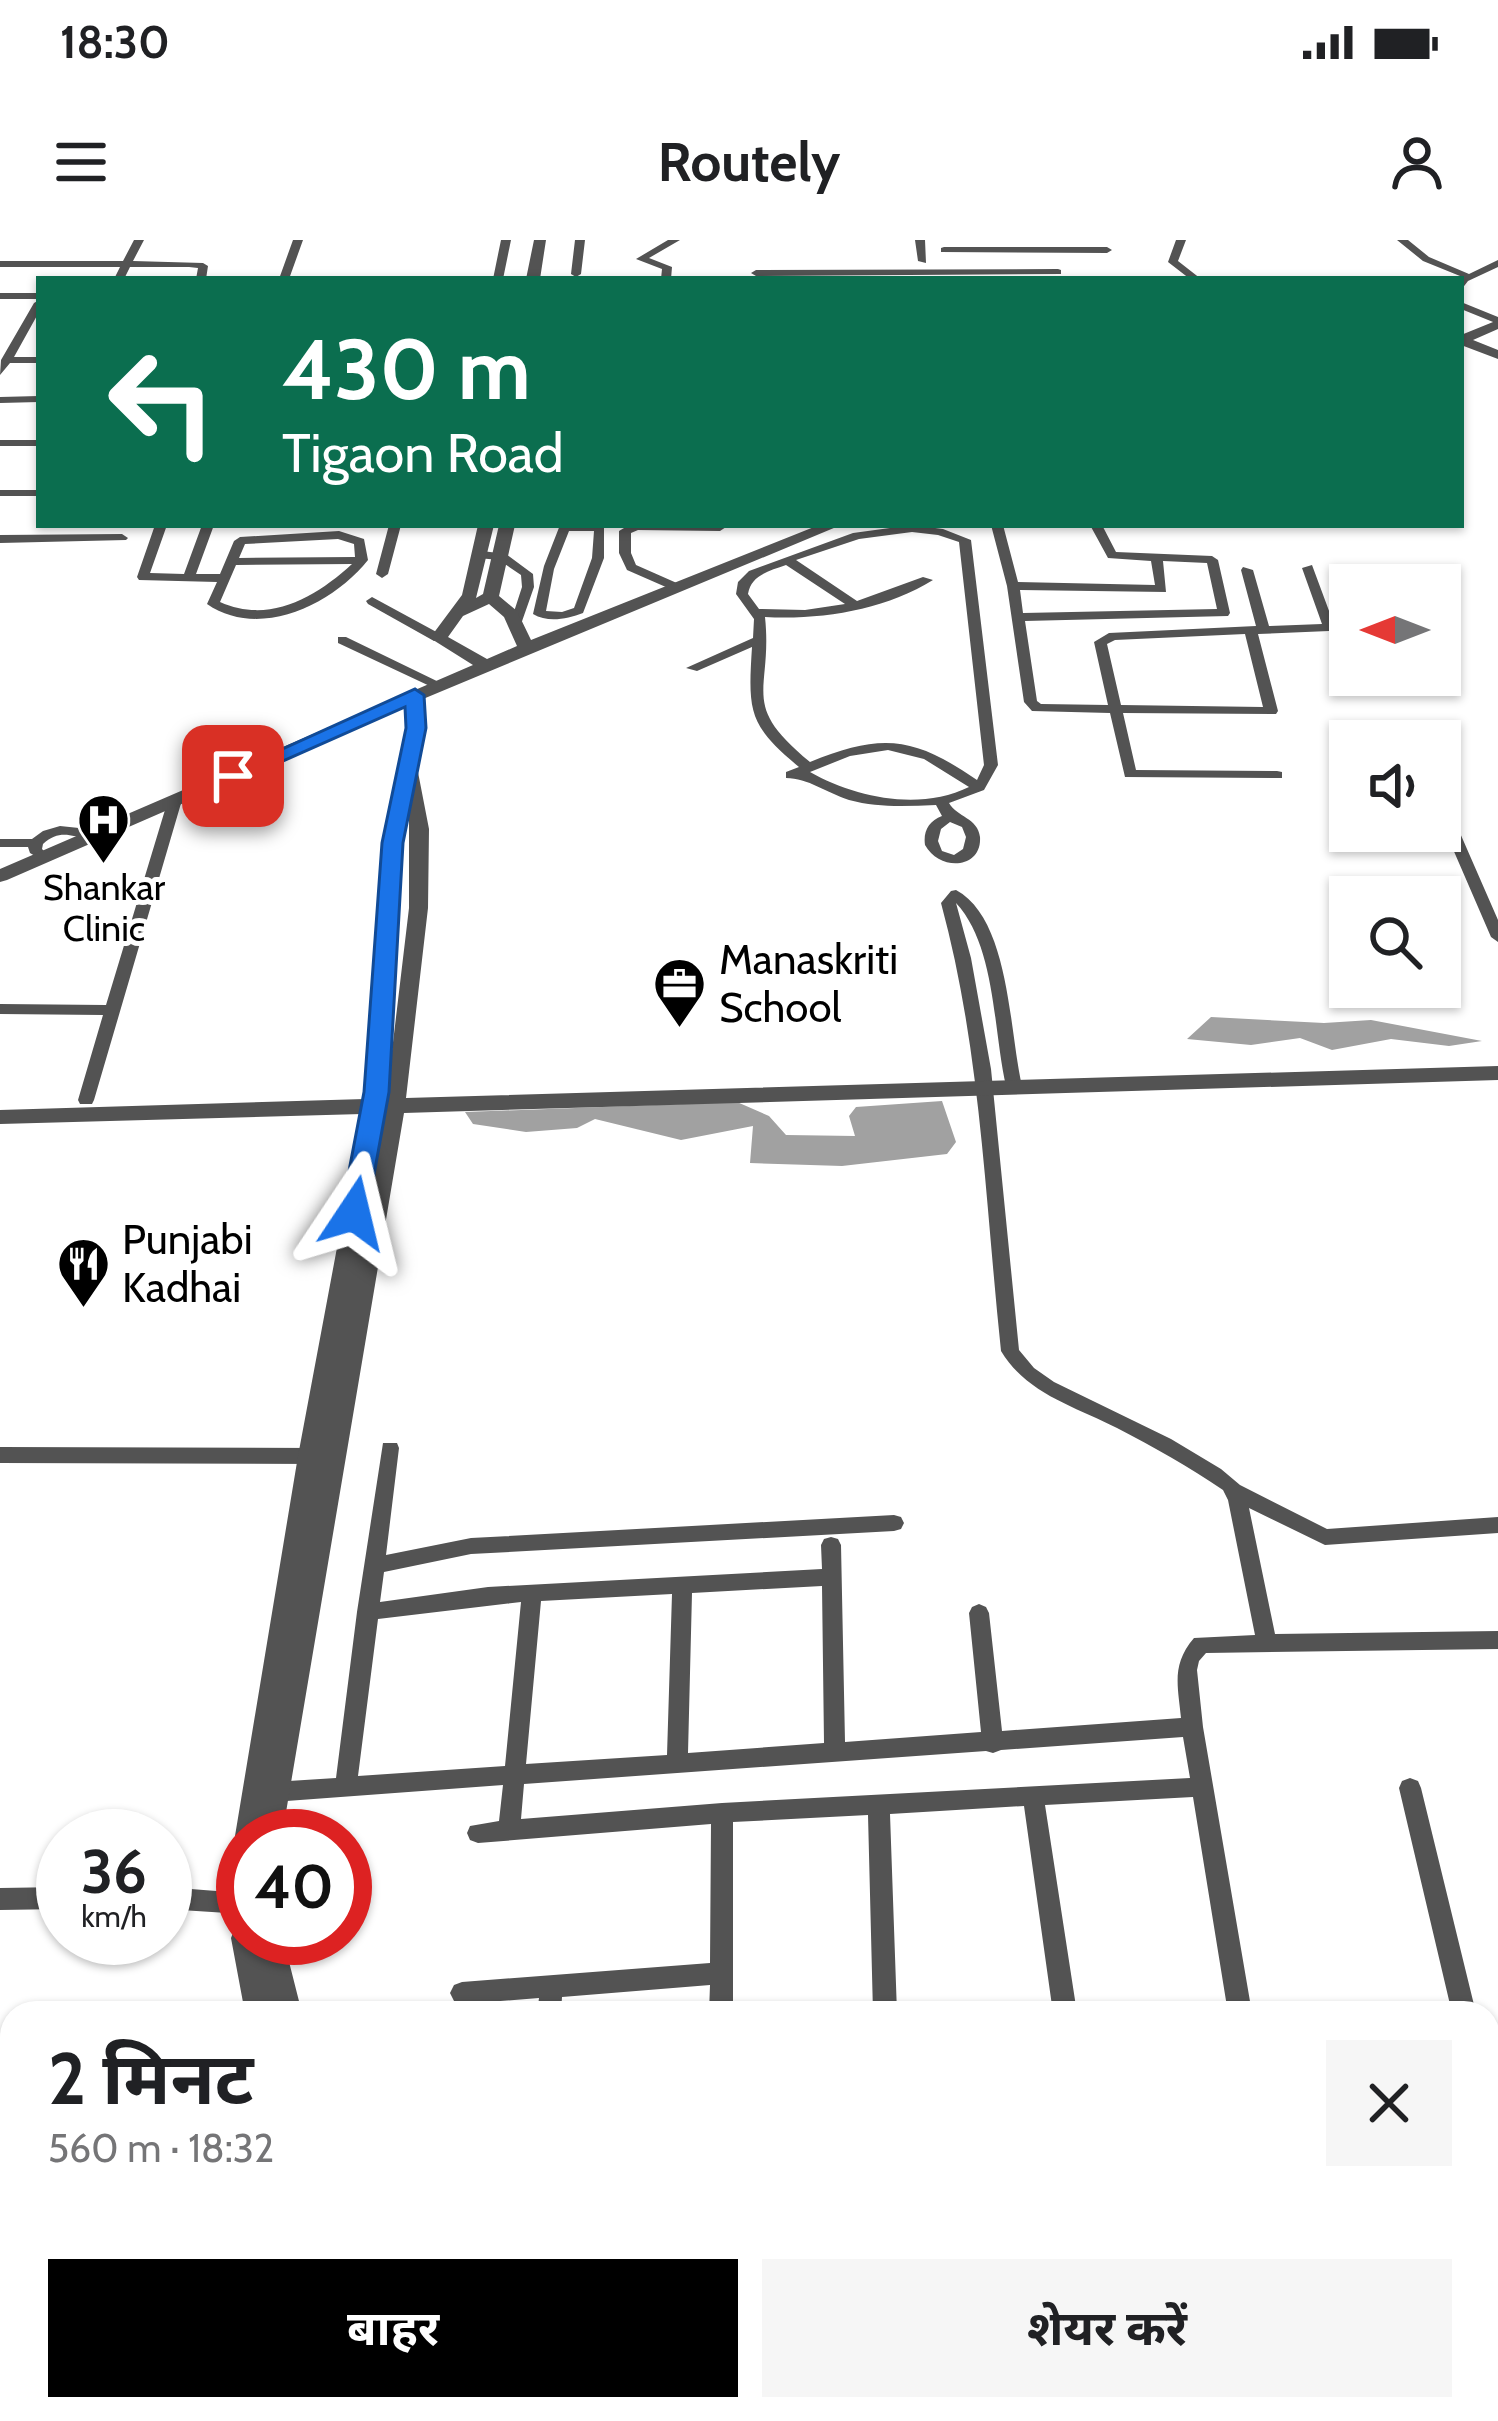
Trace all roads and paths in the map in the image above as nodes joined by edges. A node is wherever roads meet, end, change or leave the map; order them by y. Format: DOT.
graph roads {
  1 [pos="139,240"];
  2 [pos="298,240"];
  3 [pos="506,240"];
  4 [pos="540,240"];
  5 [pos="555,240"];
  6 [pos="580,240"];
  7 [pos="675,240"];
  8 [pos="920,240"];
  9 [pos="1181,240"];
  10 [pos="1402,240"];
  11 [pos="1050,245"];
  12 [pos="944,250"];
  13 [pos="1107,250"];
  14 [pos="923,261"];
  15 [pos="1498,263"];
  16 [pos="0,264"];
  17 [pos="126,265"];
  18 [pos="755,273"];
  19 [pos="576,274"];
  20 [pos="1059,275"];
  21 [pos="120,276"];
  22 [pos="202,276"];
  23 [pos="285,276"];
  24 [pos="499,276"];
  25 [pos="534,276"];
  26 [pos="549,276"];
  27 [pos="666,276"];
  28 [pos="1192,276"];
  29 [pos="1454,276"];
  30 [pos="1464,283"];
  31 [pos="0,296"];
  32 [pos="36,300"];
  33 [pos="1464,306"];
  34 [pos="1498,322"];
  35 [pos="32,327"];
  36 [pos="1464,339"];
  37 [pos="1464,341"];
  38 [pos="1498,355"];
  39 [pos="36,360"];
  40 [pos="3,366"];
  41 [pos="36,399"];
  42 [pos="0,400"];
  43 [pos="36,440"];
  44 [pos="0,443"];
  45 [pos="0,493"];
  46 [pos="36,493"];
  47 [pos="160,528"];
  48 [pos="207,528"];
  49 [pos="394,528"];
  50 [pos="486,528"];
  51 [pos="507,528"];
  52 [pos="564,528"];
  53 [pos="600,528"];
  54 [pos="632,528"];
  55 [pos="825,528"];
  56 [pos="998,528"];
  57 [pos="1097,528"];
  58 [pos="294,530"];
  59 [pos="0,538"];
  60 [pos="122,538"];
  61 [pos="482,555"];
  62 [pos="1156,556"];
  63 [pos="502,557"];
  64 [pos="362,560"];
  65 [pos="787,560"];
  66 [pos="229,562"];
  67 [pos="522,568"];
  68 [pos="548,568"];
  69 [pos="1308,568"];
  70 [pos="1247,570"];
  71 [pos="382,574"];
  72 [pos="188,578"];
  73 [pos="223,578"];
  74 [pos="927,580"];
  75 [pos="1013,586"];
  76 [pos="675,587"];
  77 [pos="490,597"];
  78 [pos="372,601"];
  79 [pos="856,607"];
  80 [pos="458,613"];
  81 [pos="757,613"];
  82 [pos="1018,617"];
  83 [pos="516,624"];
  84 [pos="1258,632"];
  85 [pos="438,638"];
  86 [pos="342,640"];
  87 [pos="759,640"];
  88 [pos="526,648"];
  89 [pos="486,665"];
  90 [pos="692,668"];
  91 [pos="439,685"];
  92 [pos="415,695"];
  93 [pos="1119,711"];
  94 [pos="799,771"];
  95 [pos="1277,775"];
  96 [pos="980,787"];
  97 [pos="175,800"];
  98 [pos="941,801"];
  99 [pos="950,817"];
  100 [pos="0,847"];
  101 [pos="38,850"];
  102 [pos="1461,851"];
  103 [pos="955,860"];
  104 [pos="0,876"];
  105 [pos="956,894"];
  106 [pos="1498,937"];
  107 [pos="0,1009"];
  108 [pos="112,1010"];
  109 [pos="1498,1060"];
  110 [pos="1498,1073"];
  111 [pos="1012,1079"];
  112 [pos="984,1080"];
  113 [pos="386,1099"];
  114 [pos="86,1100"];
  115 [pos="0,1102"];
  116 [pos="0,1117"];
  117 [pos="390,1448"];
  118 [pos="0,1455"];
  119 [pos="323,1457"];
  120 [pos="1234,1491"];
  121 [pos="894,1523"];
  122 [pos="1498,1525"];
  123 [pos="831,1545"];
  124 [pos="374,1565"];
  125 [pos="832,1577"];
  126 [pos="682,1583"];
  127 [pos="532,1593"];
  128 [pos="367,1612"];
  129 [pos="979,1613"];
  130 [pos="1266,1640"];
  131 [pos="1498,1640"];
  132 [pos="1192,1727"];
  133 [pos="993,1744"];
  134 [pos="835,1750"];
  135 [pos="676,1763"];
  136 [pos="514,1776"];
  137 [pos="346,1785"];
  138 [pos="1202,1787"];
  139 [pos="1410,1788"];
  140 [pos="273,1792"];
  141 [pos="1033,1797"];
  142 [pos="879,1804"];
  143 [pos="255,1809"];
  144 [pos="271,1809"];
  145 [pos="722,1813"];
  146 [pos="509,1830"];
  147 [pos="478,1833"];
  148 [pos="36,1898"];
  149 [pos="0,1899"];
  150 [pos="252,1965"];
  151 [pos="274,1965"];
  152 [pos="723,1972"];
  153 [pos="552,1985"];
  154 [pos="462,1993"];
  155 [pos="258,2001"];
  156 [pos="283,2001"];
  157 [pos="550,2001"];
  158 [pos="722,2001"];
  159 [pos="885,2001"];
  160 [pos="1064,2001"];
  161 [pos="1238,2001"];
  162 [pos="1461,2001"];
  1 -- 17 [label="street"];
  2 -- 23 [label="street"];
  3 -- 24 [label="street"];
  4 -- 25 [label="street"];
  5 -- 26 [label="street"];
  6 -- 19 [label="street"];
  7 -- 27 [label="street"];
  8 -- 14 [label="street"];
  9 -- 28 [label="street"];
  10 -- 29 [label="street"];
  11 -- 12 [label="street"];
  11 -- 13 [label="street"];
  11 -- 20 [label="street"];
  15 -- 30 [label="street"];
  16 -- 17 [label="street"];
  17 -- 21 [label="street"];
  17 -- 22 [label="street"];
  18 -- 20 [label="street"];
  31 -- 32 [label="street"];
  33 -- 34 [label="street"];
  34 -- 36 [label="street"];
  35 -- 40 [label="street"];
  37 -- 38 [label="street"];
  39 -- 40 [label="street"];
  41 -- 42 [label="street"];
  43 -- 44 [label="street"];
  45 -- 46 [label="street"];
  47 -- 72 [label="street"];
  48 -- 72 [label="street"];
  49 -- 71 [label="street"];
  50 -- 61 [label="street"];
  51 -- 63 [label="street"];
  52 -- 68 [label="street"];
  53 -- 68 [label="street"];
  54 -- 76 [label="street"];
  55 -- 76 [label="street"];
  56 -- 75 [label="street"];
  57 -- 62 [label="street"];
  58 -- 64 [label="street"];
  58 -- 66 [label="street"];
  59 -- 60 [label="street"];
  61 -- 63 [label="street"];
  61 -- 80 [label="street"];
  62 -- 75 [label="street"];
  62 -- 82 [label="street"];
  63 -- 67 [label="street"];
  63 -- 77 [label="street"];
  64 -- 66 [label="street"];
  64 -- 73 [label="street"];
  65 -- 79 [label="street"];
  65 -- 81 [label="street"];
  65 -- 96 [label="street"];
  66 -- 73 [label="street"];
  67 -- 68 [label="street"];
  67 -- 83 [label="street"];
  69 -- 84 [label="street"];
  70 -- 84 [label="street"];
  72 -- 73 [label="street"];
  74 -- 79 [label="street"];
  75 -- 82 [label="street"];
  76 -- 88 [label="street"];
  77 -- 80 [label="street"];
  77 -- 83 [label="street"];
  78 -- 85 [label="street"];
  79 -- 81 [label="street"];
  80 -- 85 [label="street"];
  81 -- 87 [label="street"];
  82 -- 93 [label="street"];
  83 -- 88 [label="street"];
  84 -- 93 [label="street"];
  84 -- 93 [label="street"];
  85 -- 89 [label="street"];
  86 -- 91 [label="street"];
  87 -- 90 [label="street"];
  87 -- 94 [label="street"];
  88 -- 89 [label="street"];
  89 -- 91 [label="street"];
  91 -- 92 [label="street"];
  92 -- 97 [label="street"];
  92 -- 113 [label="street"];
  93 -- 95 [label="street"];
  94 -- 96 [label="street"];
  94 -- 98 [label="street"];
  96 -- 98 [label="street"];
  97 -- 101 [label="street"];
  97 -- 108 [label="street"];
  98 -- 99 [label="street"];
  99 -- 103 [label="street"];
  99 -- 103 [label="street"];
  100 -- 101 [label="street"];
  101 -- 104 [label="street"];
  102 -- 106 [label="street"];
  103 -- 105 [label="street"];
  105 -- 111 [label="street"];
  105 -- 112 [label="street"];
  107 -- 108 [label="street"];
  108 -- 114 [label="street"];
  109 -- 111 [label="street"];
  110 -- 111 [label="street"];
  111 -- 112 [label="street"];
  112 -- 113 [label="street"];
  112 -- 120 [label="street"];
  113 -- 114 [label="street"];
  113 -- 116 [label="street"];
  113 -- 119 [label="street"];
  114 -- 115 [label="street"];
  117 -- 124 [label="street"];
  118 -- 119 [label="street"];
  119 -- 140 [label="street"];
  119 -- 143 [label="street"];
  120 -- 122 [label="street"];
  120 -- 130 [label="street"];
  121 -- 124 [label="street"];
  123 -- 125 [label="street"];
  124 -- 128 [label="street"];
  125 -- 126 [label="street"];
  125 -- 134 [label="street"];
  126 -- 127 [label="street"];
  126 -- 135 [label="street"];
  127 -- 128 [label="street"];
  127 -- 136 [label="street"];
  128 -- 137 [label="street"];
  129 -- 133 [label="street"];
  130 -- 131 [label="street"];
  130 -- 132 [label="street"];
  132 -- 133 [label="street"];
  132 -- 138 [label="street"];
  133 -- 134 [label="street"];
  134 -- 135 [label="street"];
  135 -- 136 [label="street"];
  136 -- 137 [label="street"];
  136 -- 146 [label="street"];
  137 -- 140 [label="street"];
  138 -- 141 [label="street"];
  138 -- 161 [label="street"];
  139 -- 162 [label="street"];
  140 -- 144 [label="street"];
  141 -- 142 [label="street"];
  141 -- 160 [label="street"];
  142 -- 145 [label="street"];
  142 -- 159 [label="street"];
  145 -- 146 [label="street"];
  145 -- 152 [label="street"];
  146 -- 147 [label="street"];
  148 -- 149 [label="street"];
  150 -- 155 [label="street"];
  151 -- 156 [label="street"];
  152 -- 153 [label="street"];
  152 -- 158 [label="street"];
  153 -- 154 [label="street"];
  153 -- 157 [label="street"];
}
